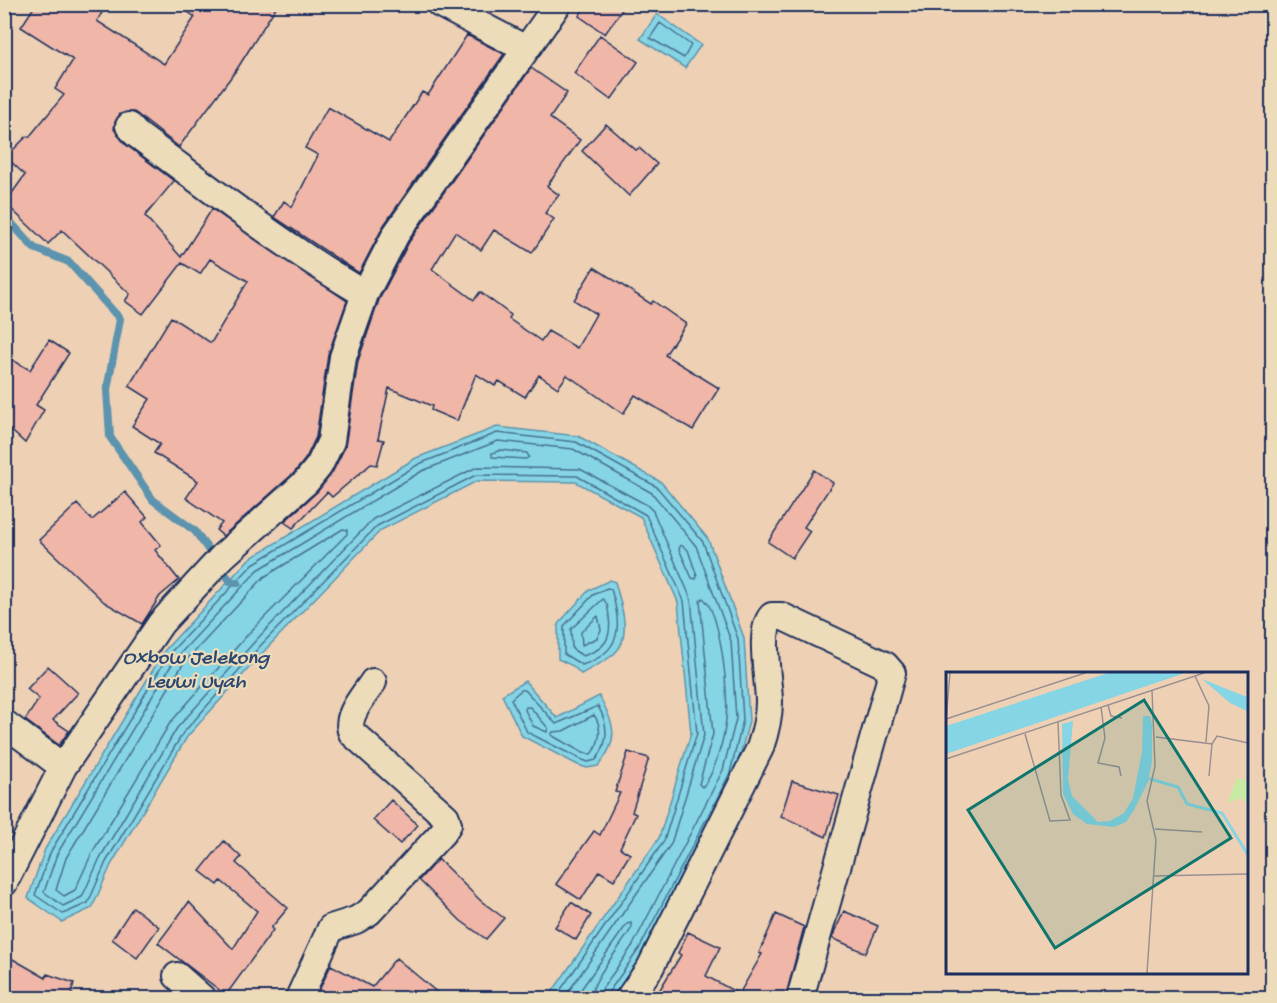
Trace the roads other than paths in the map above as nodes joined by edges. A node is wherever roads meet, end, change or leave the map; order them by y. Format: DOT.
graph roads {
  1 [pos="440,4"];
  2 [pos="558,4"];
  3 [pos="526,49"];
  4 [pos="129,126"];
  5 [pos="365,294"];
  6 [pos="373,682"];
  7 [pos="4,723"];
  8 [pos="63,767"];
  9 [pos="4,883"];
  10 [pos="177,976"];
  11 [pos="202,999"];
  12 [pos="299,999"];
  13 [pos="628,999"];
  14 [pos="800,999"];
  1 -- 3 [label="street"];
  2 -- 3 [label="street"];
  3 -- 5 [label="street"];
  4 -- 5 [label="street"];
  5 -- 8 [label="street"];
  6 -- 12 [label="street"];
  7 -- 8 [label="street"];
  8 -- 9 [label="street"];
  10 -- 11 [label="street"];
  13 -- 14 [label="street"];
}
